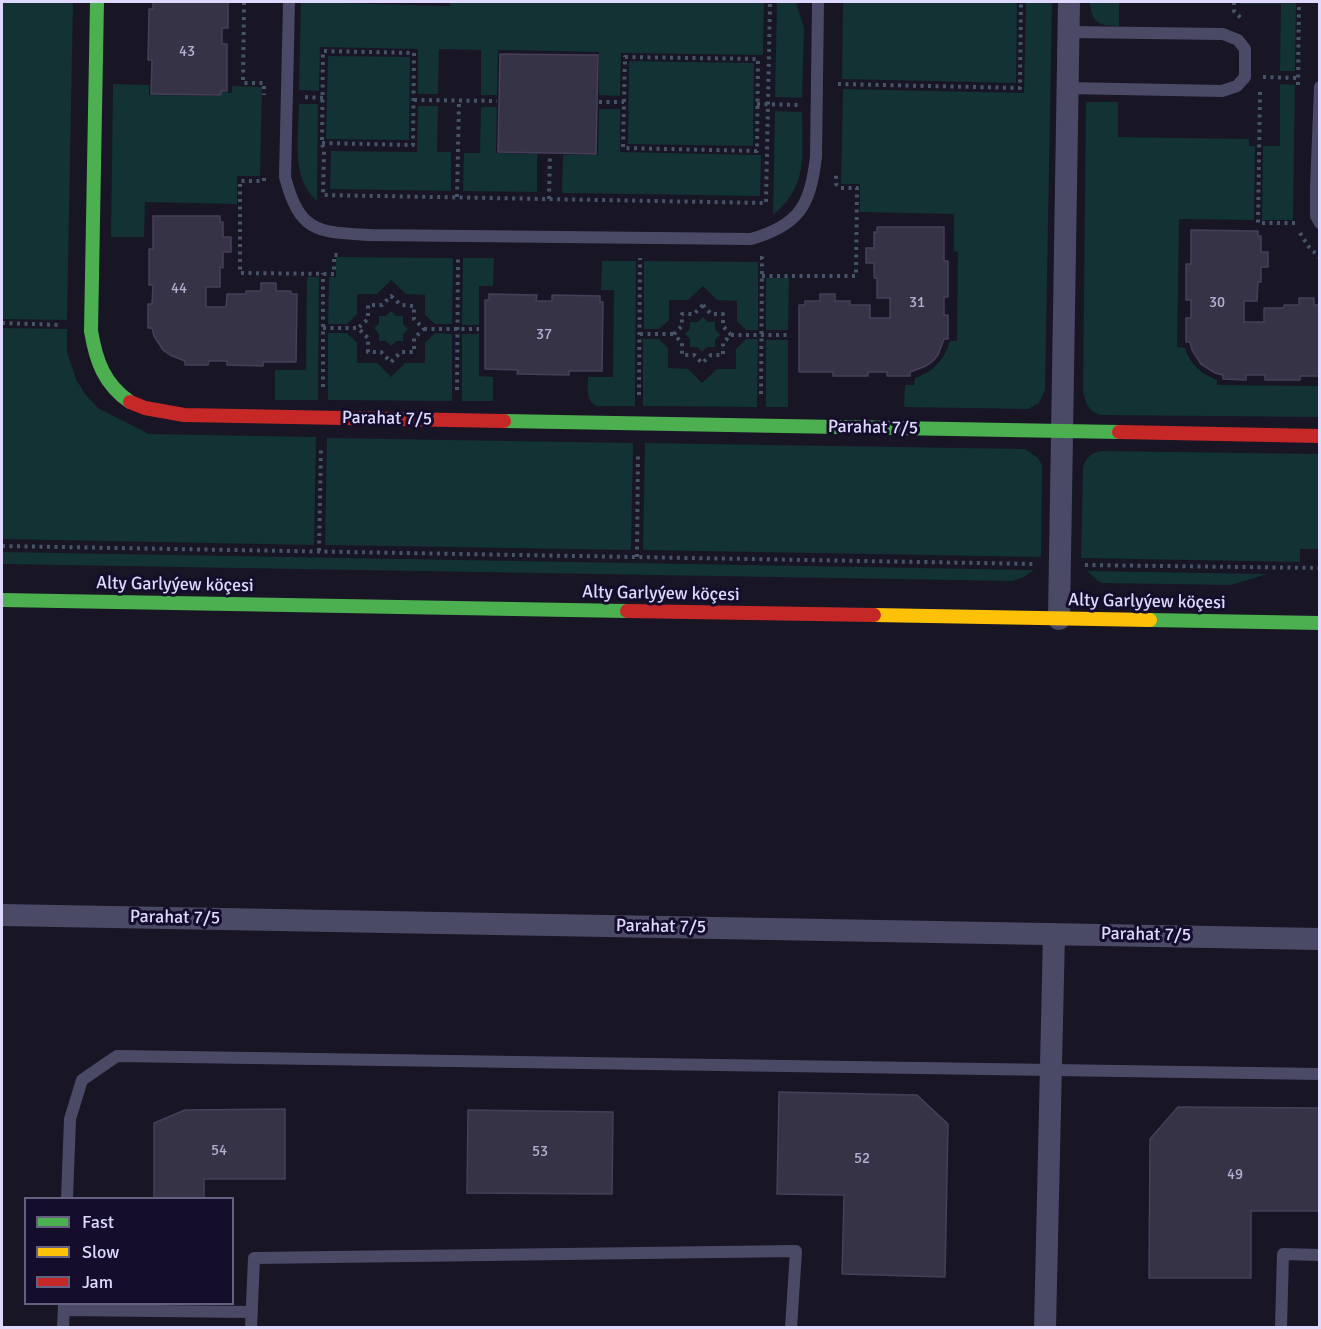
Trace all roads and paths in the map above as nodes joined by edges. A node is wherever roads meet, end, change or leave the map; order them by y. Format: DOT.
graph roads {
  1 [pos="97,2"];
  2 [pos="289,2"];
  3 [pos="770,2"];
  4 [pos="818,2"];
  5 [pos="1022,2"];
  6 [pos="1069,2"];
  7 [pos="1068,32"];
  8 [pos="1281,78"];
  9 [pos="1299,78"];
  10 [pos="1320,87"];
  11 [pos="1067,88"];
  12 [pos="837,95"];
  13 [pos="414,100"];
  14 [pos="459,100"];
  15 [pos="496,101"];
  16 [pos="598,102"];
  17 [pos="624,102"];
  18 [pos="757,104"];
  19 [pos="768,104"];
  20 [pos="802,105"];
  21 [pos="322,143"];
  22 [pos="1259,146"];
  23 [pos="550,154"];
  24 [pos="836,173"];
  25 [pos="457,197"];
  26 [pos="549,199"];
  27 [pos="1297,223"];
  28 [pos="1320,223"];
  29 [pos="458,256"];
  30 [pos="640,257"];
  31 [pos="324,273"];
  32 [pos="762,276"];
  33 [pos="2,324"];
  34 [pos="67,325"];
  35 [pos="323,328"];
  36 [pos="358,328"];
  37 [pos="424,329"];
  38 [pos="457,329"];
  39 [pos="479,329"];
  40 [pos="640,334"];
  41 [pos="674,334"];
  42 [pos="731,334"];
  43 [pos="788,335"];
  44 [pos="323,390"];
  45 [pos="457,391"];
  46 [pos="639,396"];
  47 [pos="1062,432"];
  48 [pos="1320,436"];
  49 [pos="322,437"];
  50 [pos="639,443"];
  51 [pos="2,546"];
  52 [pos="319,551"];
  53 [pos="637,557"];
  54 [pos="1038,564"];
  55 [pos="1084,565"];
  56 [pos="1320,568"];
  57 [pos="2,600"];
  58 [pos="1059,619"];
  59 [pos="1320,623"];
  60 [pos="2,915"];
  61 [pos="1054,933"];
  62 [pos="1320,939"];
  63 [pos="1051,1070"];
  64 [pos="1320,1074"];
  65 [pos="68,1197"];
  66 [pos="1320,1255"];
  67 [pos="64,1307"];
  68 [pos="252,1312"];
  69 [pos="63,1328"];
  70 [pos="251,1328"];
  71 [pos="791,1328"];
  72 [pos="1045,1328"];
  73 [pos="1281,1328"];
  1 -- 47 [label="street, Parahat 7/5"];
  2 -- 4 [label="lane"];
  3 -- 19 [label="path"];
  5 -- 12 [label="path"];
  6 -- 7 [label="street"];
  7 -- 11 [label="street"];
  7 -- 11 [label="lane"];
  8 -- 9 [label="path"];
  10 -- 28 [label="lane"];
  11 -- 47 [label="street"];
  13 -- 14 [label="path"];
  13 -- 21 [label="path"];
  13 -- 21 [label="path"];
  14 -- 15 [label="path"];
  14 -- 25 [label="path"];
  16 -- 17 [label="path"];
  17 -- 18 [label="path"];
  17 -- 18 [label="path"];
  18 -- 19 [label="path"];
  19 -- 20 [label="path"];
  19 -- 26 [label="path"];
  21 -- 25 [label="path"];
  22 -- 27 [label="path"];
  23 -- 26 [label="path"];
  24 -- 32 [label="path"];
  25 -- 26 [label="path"];
  29 -- 38 [label="path"];
  30 -- 40 [label="path"];
  31 -- 35 [label="path"];
  33 -- 34 [label="path"];
  35 -- 36 [label="path"];
  35 -- 44 [label="path"];
  36 -- 37 [label="path"];
  36 -- 37 [label="path"];
  37 -- 38 [label="path"];
  38 -- 39 [label="path"];
  38 -- 45 [label="path"];
  40 -- 41 [label="path"];
  40 -- 46 [label="path"];
  41 -- 42 [label="path"];
  41 -- 42 [label="path"];
  42 -- 43 [label="path"];
  47 -- 48 [label="street, Parahat 7/5"];
  47 -- 58 [label="street"];
  49 -- 52 [label="path"];
  50 -- 53 [label="path"];
  51 -- 52 [label="path"];
  52 -- 53 [label="path"];
  53 -- 54 [label="path"];
  55 -- 56 [label="path"];
  57 -- 58 [label="street, Alty Garlyýew köçesi"];
  58 -- 59 [label="street, Alty Garlyýew köçesi"];
  60 -- 61 [label="street, Parahat 7/5"];
  61 -- 62 [label="street, Parahat 7/5"];
  61 -- 63 [label="street"];
  63 -- 64 [label="lane"];
  63 -- 65 [label="lane"];
  63 -- 72 [label="street"];
  66 -- 73 [label="lane"];
  67 -- 68 [label="lane"];
  67 -- 69 [label="lane"];
  68 -- 70 [label="lane"];
  68 -- 71 [label="lane"];
}
